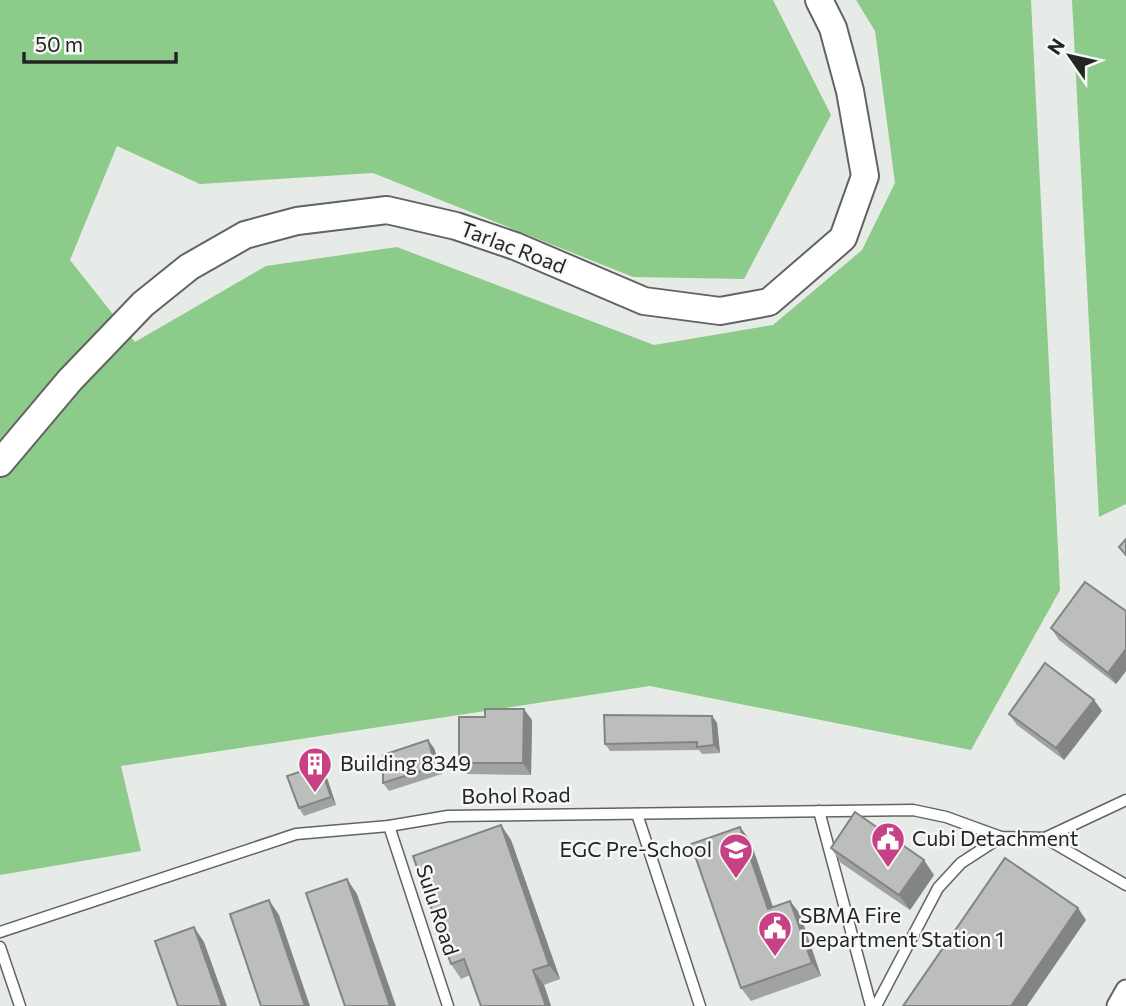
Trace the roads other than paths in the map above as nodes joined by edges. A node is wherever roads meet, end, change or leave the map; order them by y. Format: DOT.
graph roads {
  1 [pos="819,0"];
  2 [pos="0,463"];
  3 [pos="1126,800"];
  4 [pos="819,811"];
  5 [pos="636,814"];
  6 [pos="389,826"];
  7 [pos="1001,837"];
  8 [pos="1045,838"];
  9 [pos="1126,885"];
  10 [pos="0,932"];
  11 [pos="0,947"];
  12 [pos="1126,990"];
  13 [pos="20,1006"];
  14 [pos="448,1006"];
  15 [pos="700,1006"];
  16 [pos="873,1006"];
  17 [pos="1117,1006"];
  1 -- 2 [label="main road, Tarlac Road"];
  3 -- 8 [label="lane, Bohol Road"];
  4 -- 5 [label="lane, Bohol Road"];
  4 -- 7 [label="lane, Bohol Road"];
  4 -- 16 [label="lane"];
  5 -- 6 [label="lane, Bohol Road"];
  5 -- 15 [label="lane"];
  6 -- 10 [label="lane, Bohol Road"];
  6 -- 14 [label="lane, Sulu Road"];
  7 -- 8 [label="lane, Bohol Road"];
  7 -- 16 [label="lane"];
  8 -- 9 [label="lane, Bohol Road"];
  11 -- 13 [label="lane"];
  12 -- 17 [label="street"];
}
